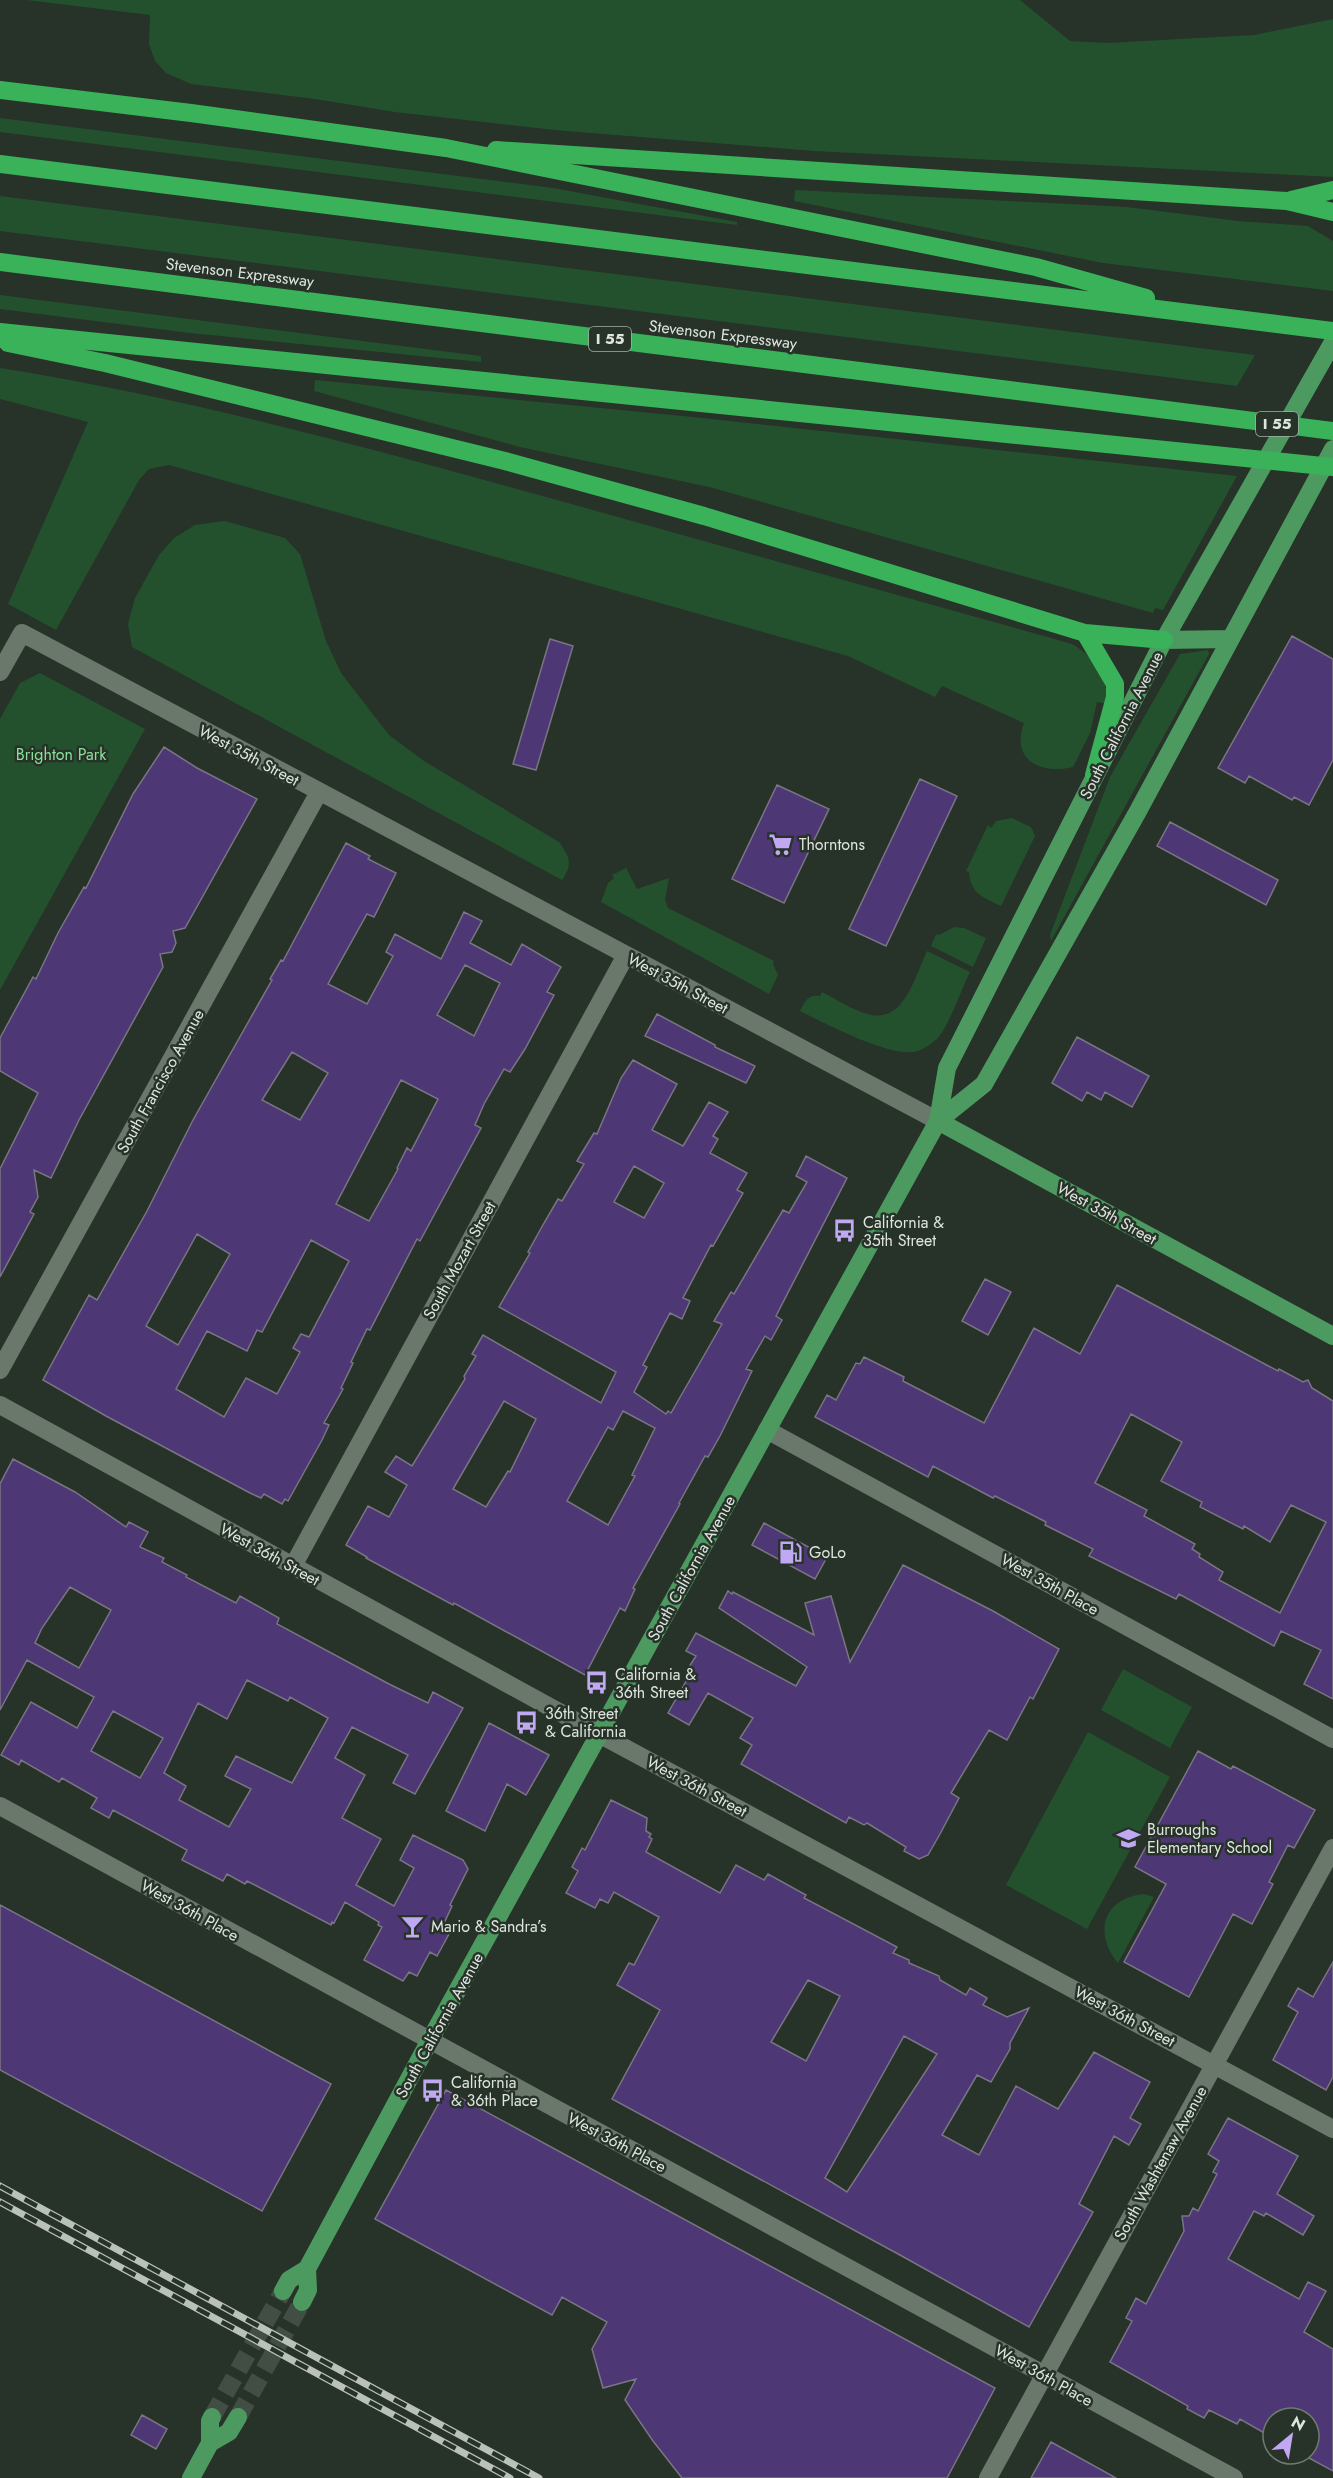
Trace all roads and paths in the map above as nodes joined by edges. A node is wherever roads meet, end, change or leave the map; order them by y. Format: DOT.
graph roads {
  1 [pos="0,90"];
  2 [pos="446,148"];
  3 [pos="0,164"];
  4 [pos="1333,190"];
  5 [pos="1287,201"];
  6 [pos="1333,212"];
  7 [pos="0,261"];
  8 [pos="1203,314"];
  9 [pos="1333,331"];
  10 [pos="0,332"];
  11 [pos="0,341"];
  12 [pos="1333,342"];
  13 [pos="1333,431"];
  14 [pos="1333,448"];
  15 [pos="1333,467"];
  16 [pos="1085,633"];
  17 [pos="1229,639"];
  18 [pos="1164,640"];
  19 [pos="0,672"];
  20 [pos="1094,775"];
  21 [pos="319,792"];
  22 [pos="626,955"];
  23 [pos="938,1121"];
  24 [pos="1333,1336"];
  25 [pos="0,1370"];
  26 [pos="0,1406"];
  27 [pos="767,1430"];
  28 [pos="293,1566"];
  29 [pos="599,1734"];
  30 [pos="1333,1739"];
  31 [pos="0,1806"];
  32 [pos="1333,1848"];
  33 [pos="430,2040"];
  34 [pos="1215,2064"];
  35 [pos="1333,2128"];
  36 [pos="307,2269"];
  37 [pos="283,2291"];
  38 [pos="302,2302"];
  39 [pos="1044,2375"];
  40 [pos="212,2417"];
  41 [pos="238,2417"];
  42 [pos="210,2443"];
  43 [pos="191,2478"];
  44 [pos="988,2478"];
  45 [pos="1234,2478"];
  1 -- 2 [label="highway"];
  2 -- 5 [label="highway"];
  2 -- 8 [label="highway"];
  3 -- 8 [label="highway"];
  4 -- 5 [label="highway"];
  5 -- 6 [label="highway"];
  7 -- 13 [label="highway, Stevenson Expressway / I 55"];
  8 -- 9 [label="highway"];
  10 -- 15 [label="highway"];
  11 -- 16 [label="highway"];
  12 -- 18 [label="main road, South California Avenue"];
  14 -- 17 [label="main road, South California Avenue"];
  16 -- 18 [label="highway"];
  16 -- 20 [label="highway"];
  17 -- 18 [label="main road"];
  17 -- 23 [label="main road, South California Avenue"];
  18 -- 20 [label="main road, South California Avenue"];
  19 -- 21 [label="street, West 35th Street"];
  20 -- 23 [label="main road, South California Avenue"];
  21 -- 22 [label="street, West 35th Street"];
  21 -- 25 [label="street, South Francisco Avenue"];
  22 -- 23 [label="street, West 35th Street"];
  22 -- 28 [label="street, South Mozart Street"];
  23 -- 24 [label="main road, West 35th Street"];
  23 -- 27 [label="main road, South California Avenue"];
  26 -- 28 [label="street, West 36th Street"];
  27 -- 29 [label="main road, South California Avenue"];
  27 -- 30 [label="street, West 35th Place"];
  28 -- 29 [label="street, West 36th Street"];
  29 -- 33 [label="main road, South California Avenue"];
  29 -- 34 [label="street, West 36th Street"];
  31 -- 33 [label="street, West 36th Place"];
  32 -- 34 [label="street, South Washtenaw Avenue"];
  33 -- 36 [label="main road, South California Avenue"];
  33 -- 39 [label="street, West 36th Place"];
  34 -- 35 [label="street, West 36th Street"];
  34 -- 39 [label="street, South Washtenaw Avenue"];
  36 -- 37 [label="main road, South California Avenue"];
  36 -- 38 [label="main road, South California Avenue"];
  39 -- 44 [label="street, South Washtenaw Avenue"];
  39 -- 45 [label="street, West 36th Place"];
  40 -- 42 [label="main road"];
  41 -- 42 [label="main road"];
  42 -- 43 [label="main road"];
}
